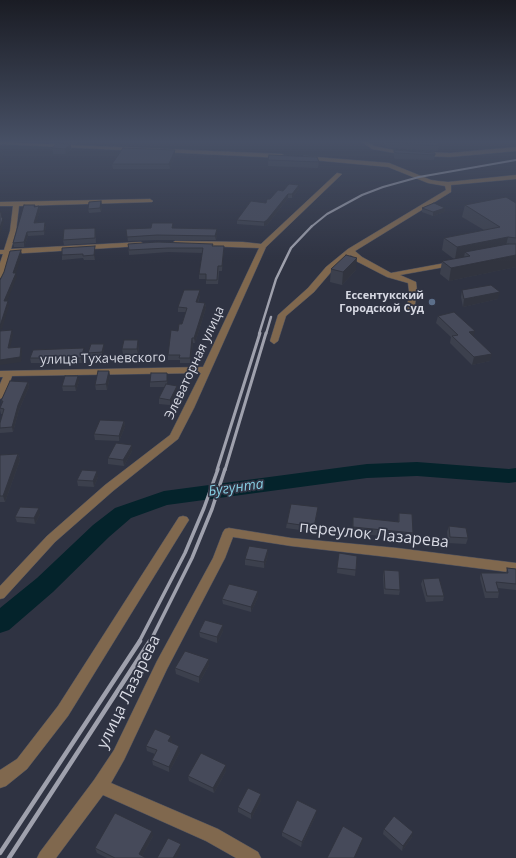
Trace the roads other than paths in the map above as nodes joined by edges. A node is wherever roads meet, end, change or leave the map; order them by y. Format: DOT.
graph roads {
  1 [pos="331,182"];
  2 [pos="430,182"];
  3 [pos="467,182"];
  4 [pos="448,184"];
  5 [pos="150,201"];
  6 [pos="0,204"];
  7 [pos="16,204"];
  8 [pos="149,243"];
  9 [pos="165,243"];
  10 [pos="263,246"];
  11 [pos="351,251"];
  12 [pos="4,252"];
  13 [pos="461,262"];
  14 [pos="390,275"];
  15 [pos="0,276"];
  16 [pos="410,309"];
  17 [pos="274,341"];
  18 [pos="206,370"];
  19 [pos="4,375"];
  20 [pos="0,396"];
  21 [pos="183,520"];
  22 [pos="229,532"];
  23 [pos="516,568"];
  24 [pos="0,594"];
  25 [pos="0,780"];
  26 [pos="100,786"];
  27 [pos="46,858"];
  28 [pos="252,858"];
  1 -- 10 [label="street, Элеваторная улица"];
  2 -- 4 [label="street"];
  3 -- 4 [label="street"];
  4 -- 11 [label="street"];
  5 -- 7 [label="street"];
  6 -- 7 [label="street"];
  7 -- 12 [label="street"];
  8 -- 12 [label="street"];
  9 -- 10 [label="street"];
  10 -- 18 [label="street, Элеваторная улица"];
  11 -- 14 [label="street"];
  11 -- 17 [label="street"];
  12 -- 15 [label="street"];
  13 -- 14 [label="street"];
  14 -- 16 [label="street"];
  18 -- 19 [label="street, улица Тухачевского"];
  18 -- 24 [label="street, Элеваторная улица"];
  19 -- 20 [label="street"];
  21 -- 25 [label="street"];
  22 -- 23 [label="street, переулок Лазарева"];
  22 -- 26 [label="street, улица Лазарева"];
  26 -- 27 [label="street, улица Лазарева"];
  26 -- 28 [label="street"];
}
